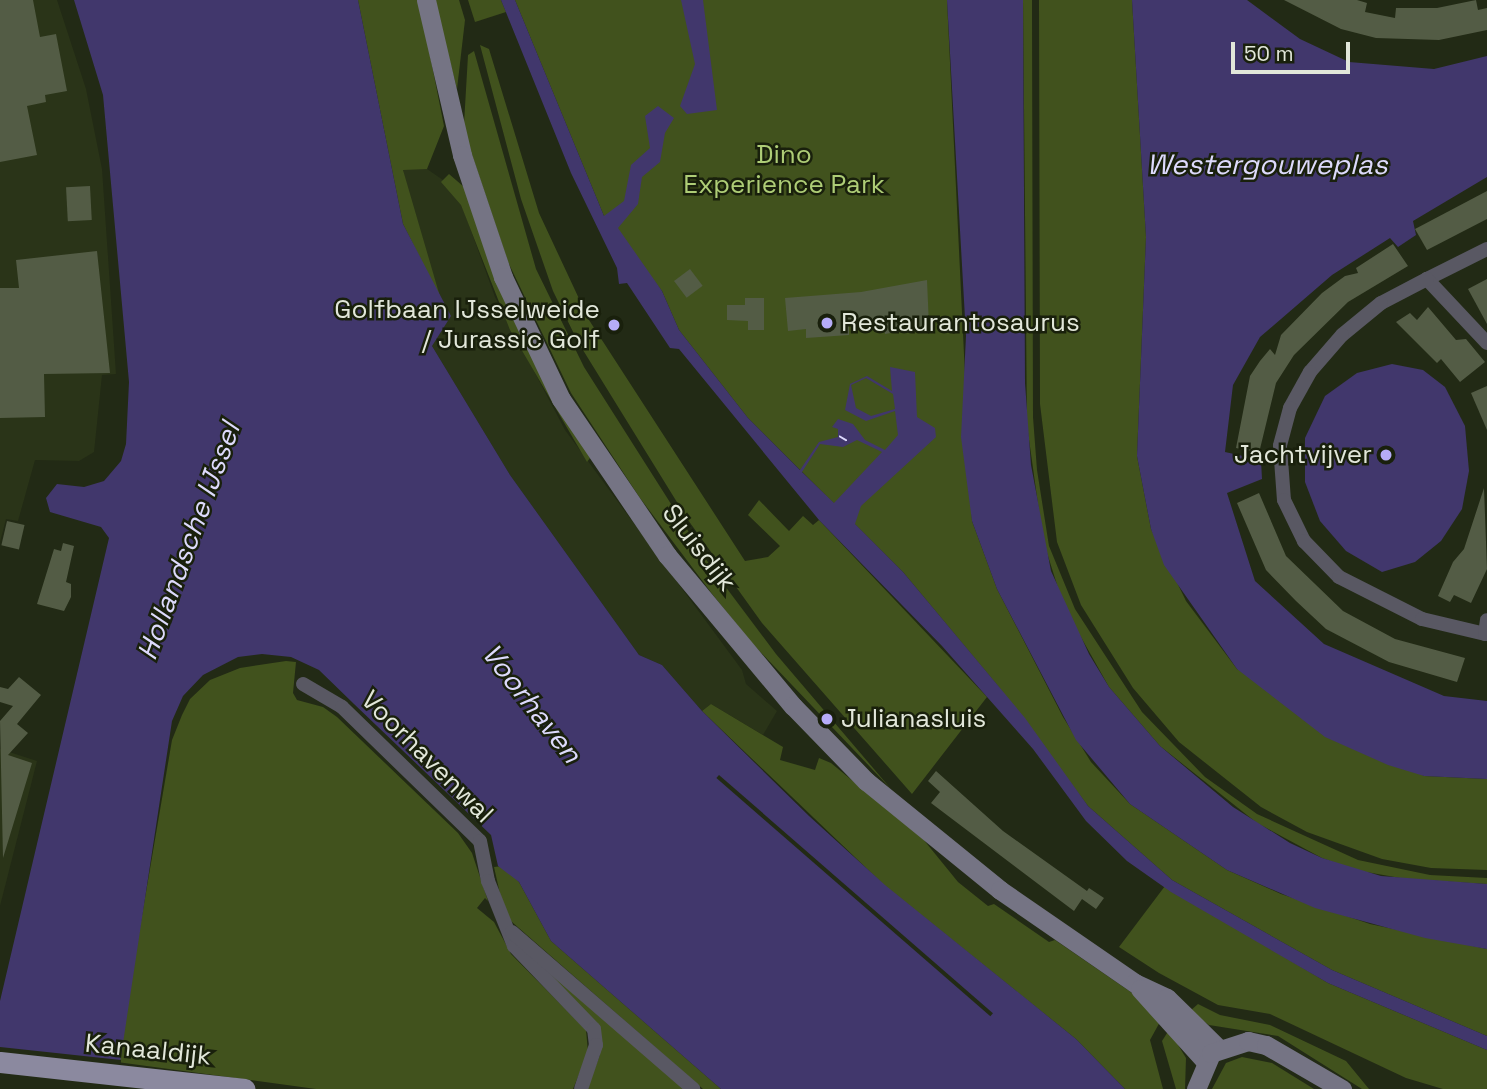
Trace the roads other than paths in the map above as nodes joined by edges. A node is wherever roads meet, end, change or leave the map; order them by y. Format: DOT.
graph roads {
  1 [pos="426,0"];
  2 [pos="1487,249"];
  3 [pos="1427,279"];
  4 [pos="1487,343"];
  5 [pos="1486,630"];
  6 [pos="303,684"];
  7 [pos="503,925"];
  8 [pos="1212,1054"];
  9 [pos="0,1062"];
  10 [pos="1329,1085"];
  11 [pos="245,1089"];
  12 [pos="581,1089"];
  13 [pos="693,1089"];
  14 [pos="1196,1089"];
  15 [pos="1342,1089"];
  1 -- 8 [label="street, Sluisdijk"];
  2 -- 3 [label="street"];
  3 -- 4 [label="street"];
  3 -- 5 [label="street"];
  6 -- 7 [label="street, Voorhavenwal"];
  7 -- 12 [label="street, Voorhavenwal"];
  7 -- 13 [label="street"];
  8 -- 10 [label="street"];
  8 -- 14 [label="street"];
  9 -- 11 [label="main road, Kanaaldijk"];
  10 -- 15 [label="street"];
}
